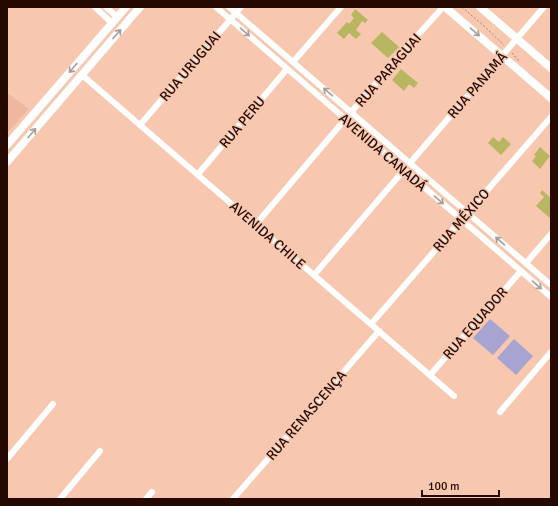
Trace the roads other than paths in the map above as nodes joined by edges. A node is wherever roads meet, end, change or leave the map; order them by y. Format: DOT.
graph roads {
  1 [pos="95,7"];
  2 [pos="106,7"];
  3 [pos="126,7"];
  4 [pos="140,7"];
  5 [pos="216,7"];
  6 [pos="229,7"];
  7 [pos="240,7"];
  8 [pos="341,7"];
  9 [pos="444,7"];
  10 [pos="480,7"];
  11 [pos="544,7"];
  12 [pos="236,13"];
  13 [pos="230,19"];
  14 [pos="115,20"];
  15 [pos="517,39"];
  16 [pos="502,56"];
  17 [pos="293,62"];
  18 [pos="551,68"];
  19 [pos="287,69"];
  20 [pos="82,75"];
  21 [pos="551,98"];
  22 [pos="351,112"];
  23 [pos="551,117"];
  24 [pos="346,119"];
  25 [pos="140,125"];
  26 [pos="7,145"];
  27 [pos="7,162"];
  28 [pos="410,163"];
  29 [pos="404,170"];
  30 [pos="198,174"];
  31 [pos="468,213"];
  32 [pos="462,220"];
  33 [pos="256,224"];
  34 [pos="551,234"];
  35 [pos="526,263"];
  36 [pos="521,271"];
  37 [pos="314,275"];
  38 [pos="551,285"];
  39 [pos="551,297"];
  40 [pos="371,324"];
  41 [pos="379,331"];
  42 [pos="551,352"];
  43 [pos="430,375"];
  44 [pos="454,396"];
  45 [pos="53,404"];
  46 [pos="500,412"];
  47 [pos="100,451"];
  48 [pos="7,459"];
  49 [pos="152,492"];
  50 [pos="60,499"];
  51 [pos="146,499"];
  52 [pos="233,499"];
  1 -- 14 [label="street"];
  2 -- 14 [label="street"];
  3 -- 14 [label="main road"];
  20 -- 4 [label="main road, one-way"];
  5 -- 13 [label="street, AVENIDA CANADÁ"];
  6 -- 12 [label="street, AVENIDA CANADÁ"];
  7 -- 12 [label="street, RUA URUGUAI"];
  8 -- 17 [label="street"];
  9 -- 16 [label="main road, one-way"];
  9 -- 22 [label="street, RUA PARAGUAI"];
  10 -- 15 [label="main road"];
  11 -- 15 [label="street, RUA PANAMÁ"];
  12 -- 13 [label="street, RUA URUGUAI"];
  12 -- 17 [label="street, AVENIDA CANADÁ"];
  13 -- 19 [label="street, AVENIDA CANADÁ, one-way"];
  13 -- 25 [label="street, RUA URUGUAI"];
  14 -- 26 [label="main road, one-way"];
  15 -- 16 [label="street, RUA PANAMÁ"];
  15 -- 18 [label="main road"];
  16 -- 21 [label="main road"];
  16 -- 28 [label="street, RUA PANAMÁ"];
  22 -- 17 [label="street, AVENIDA CANADÁ, one-way"];
  19 -- 24 [label="street, AVENIDA CANADÁ"];
  19 -- 30 [label="street, RUA PERU"];
  20 -- 25 [label="street, AVENIDA CHILE"];
  27 -- 20 [label="main road, one-way"];
  22 -- 24 [label="street, RUA PARAGUAI"];
  22 -- 28 [label="street, AVENIDA CANADÁ"];
  23 -- 31 [label="street, RUA MÉXICO"];
  24 -- 29 [label="street, AVENIDA CANADÁ"];
  24 -- 33 [label="street, RUA PARAGUAI"];
  25 -- 30 [label="street, AVENIDA CHILE"];
  28 -- 31 [label="street, AVENIDA CANADÁ"];
  29 -- 32 [label="street, AVENIDA CANADÁ, one-way"];
  29 -- 37 [label="street"];
  30 -- 33 [label="street, AVENIDA CHILE"];
  31 -- 32 [label="street, RUA MÉXICO"];
  35 -- 31 [label="street, AVENIDA CANADÁ, one-way"];
  32 -- 36 [label="street, AVENIDA CANADÁ"];
  32 -- 40 [label="street, RUA MÉXICO"];
  33 -- 37 [label="street, AVENIDA CHILE"];
  34 -- 35 [label="street"];
  35 -- 38 [label="street, AVENIDA CANADÁ"];
  36 -- 39 [label="street, AVENIDA CANADÁ, one-way"];
  36 -- 43 [label="street, RUA EQUADOR"];
  37 -- 40 [label="street, AVENIDA CHILE"];
  40 -- 41 [label="street, AVENIDA CHILE"];
  41 -- 43 [label="street, AVENIDA CHILE"];
  41 -- 52 [label="street, RUA RENASCENÇA"];
  42 -- 46 [label="street"];
  43 -- 44 [label="street, AVENIDA CHILE"];
  45 -- 48 [label="street"];
  47 -- 50 [label="street"];
  49 -- 51 [label="street"];
}
